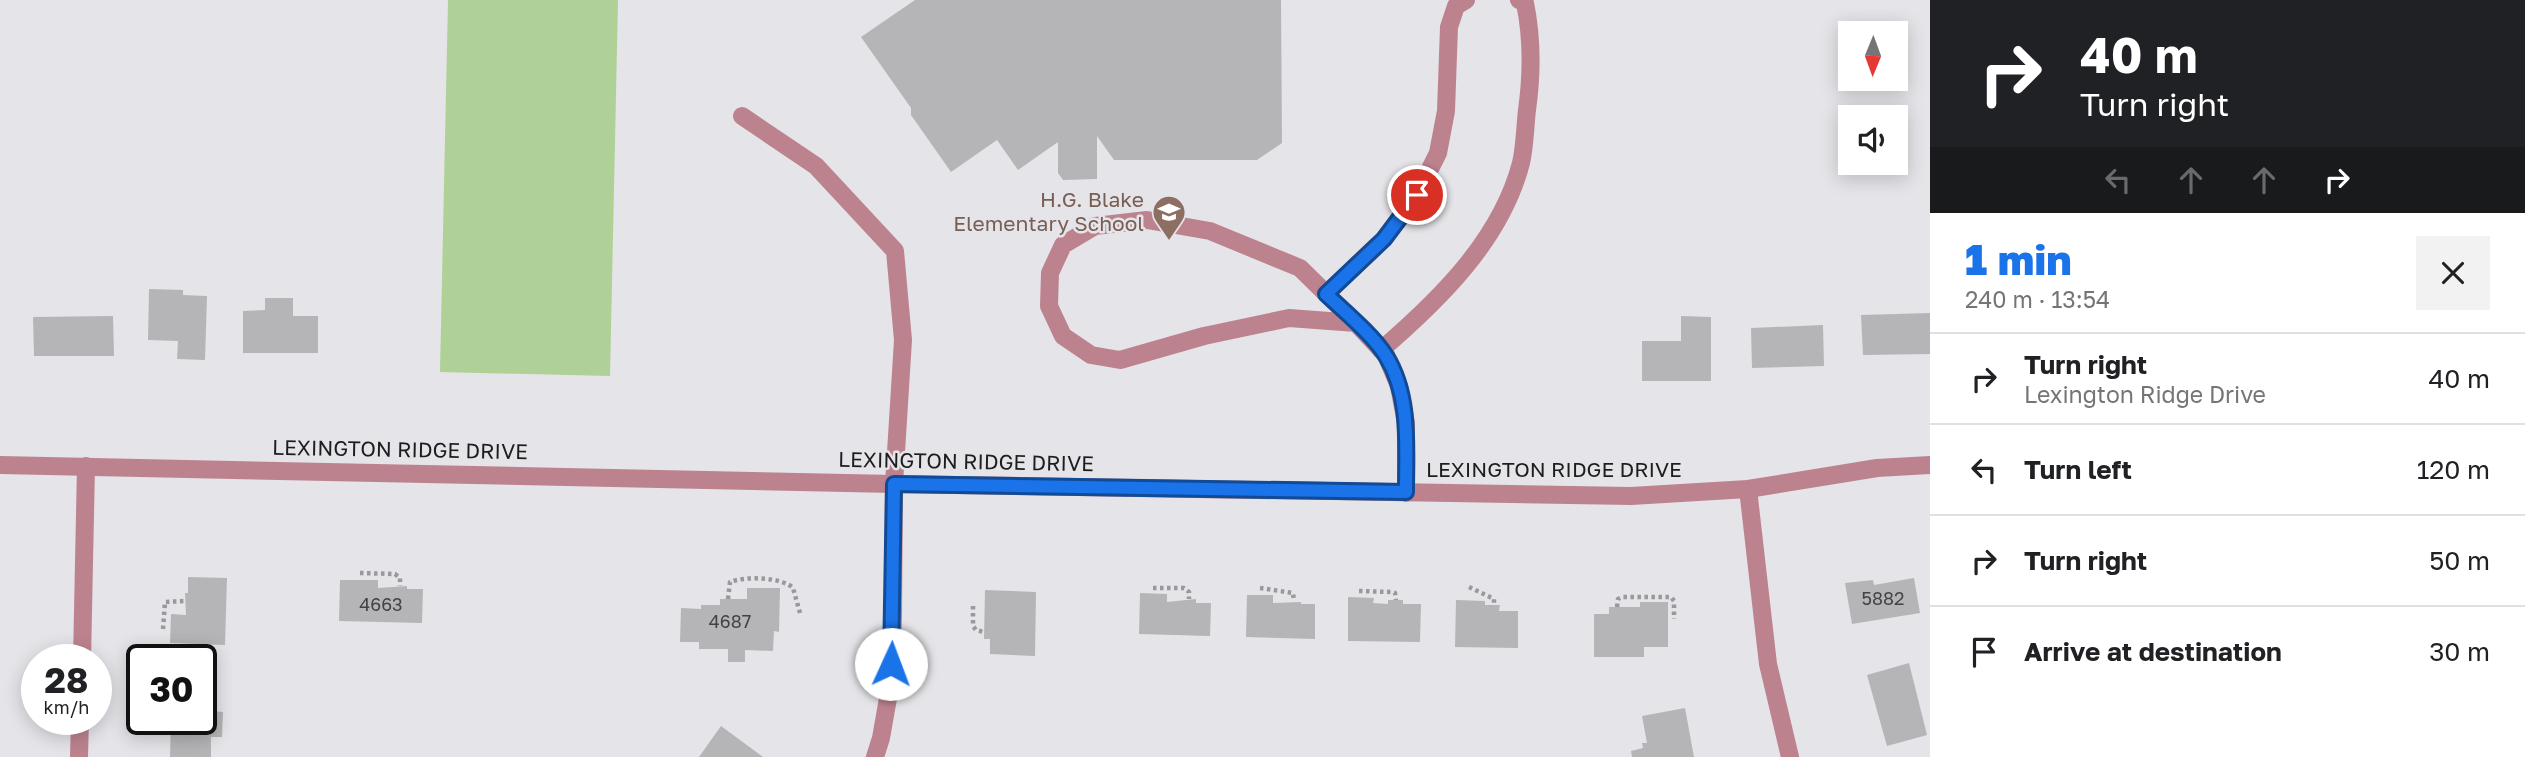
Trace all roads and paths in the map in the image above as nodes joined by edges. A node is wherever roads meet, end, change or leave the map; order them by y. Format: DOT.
graph roads {
  1 [pos="1466,0"];
  2 [pos="1519,0"];
  3 [pos="742,116"];
  4 [pos="1326,294"];
  5 [pos="1356,323"];
  6 [pos="1381,350"];
  7 [pos="0,465"];
  8 [pos="1930,465"];
  9 [pos="86,466"];
  10 [pos="894,484"];
  11 [pos="1748,489"];
  12 [pos="1406,492"];
  13 [pos="360,572"];
  14 [pos="400,586"];
  15 [pos="1469,587"];
  16 [pos="1153,588"];
  17 [pos="1260,588"];
  18 [pos="1359,591"];
  19 [pos="728,599"];
  20 [pos="1189,599"];
  21 [pos="1396,600"];
  22 [pos="185,601"];
  23 [pos="1294,601"];
  24 [pos="973,606"];
  25 [pos="1494,606"];
  26 [pos="1617,607"];
  27 [pos="800,613"];
  28 [pos="1674,619"];
  29 [pos="163,629"];
  30 [pos="984,632"];
  31 [pos="82,644"];
  32 [pos="80,735"];
  33 [pos="79,757"];
  34 [pos="875,757"];
  35 [pos="1790,757"];
  1 -- 4 [label="street"];
  2 -- 6 [label="street"];
  3 -- 10 [label="street"];
  4 -- 5 [label="street"];
  4 -- 5 [label="street"];
  5 -- 6 [label="street"];
  6 -- 12 [label="street"];
  7 -- 9 [label="street, LEXINGTON RIDGE DRIVE"];
  8 -- 11 [label="street, LEXINGTON RIDGE DRIVE"];
  9 -- 10 [label="street, LEXINGTON RIDGE DRIVE"];
  9 -- 31 [label="street"];
  10 -- 12 [label="street, LEXINGTON RIDGE DRIVE"];
  10 -- 34 [label="street"];
  11 -- 12 [label="street, LEXINGTON RIDGE DRIVE"];
  11 -- 35 [label="street"];
  13 -- 14 [label="path"];
  15 -- 25 [label="path"];
  16 -- 20 [label="path"];
  17 -- 23 [label="path"];
  18 -- 21 [label="path"];
  19 -- 27 [label="path"];
  22 -- 29 [label="path"];
  24 -- 30 [label="path"];
  26 -- 28 [label="path"];
  32 -- 33 [label="street"];
}
